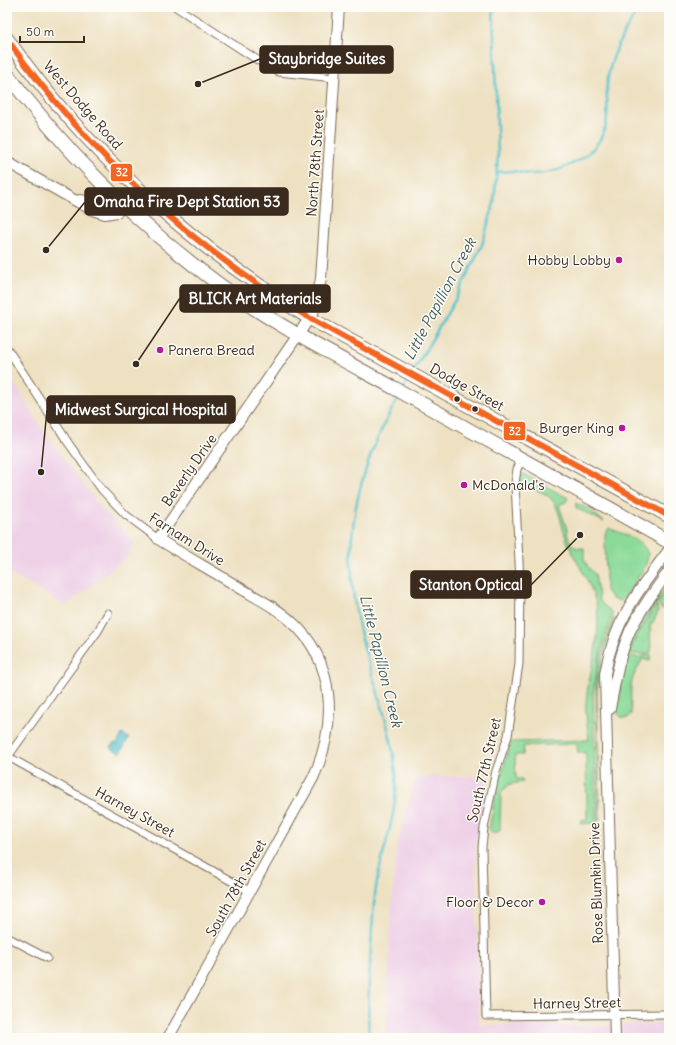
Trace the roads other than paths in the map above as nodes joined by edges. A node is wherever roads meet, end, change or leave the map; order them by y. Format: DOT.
graph roads {
  1 [pos="176,7"];
  2 [pos="339,7"];
  3 [pos="7,39"];
  4 [pos="7,74"];
  5 [pos="334,78"];
  6 [pos="7,162"];
  7 [pos="139,189"];
  8 [pos="124,204"];
  9 [pos="311,319"];
  10 [pos="299,335"];
  11 [pos="7,348"];
  12 [pos="522,459"];
  13 [pos="669,516"];
  14 [pos="158,539"];
  15 [pos="669,542"];
  16 [pos="669,550"];
  17 [pos="669,571"];
  18 [pos="108,613"];
  19 [pos="606,726"];
  20 [pos="324,749"];
  21 [pos="7,757"];
  22 [pos="250,891"];
  23 [pos="7,936"];
  24 [pos="47,958"];
  25 [pos="669,1014"];
  26 [pos="614,1015"];
  27 [pos="486,1016"];
  28 [pos="168,1038"];
  29 [pos="615,1038"];
  1 -- 5 [label="street"];
  2 -- 5 [label="main road, North 78th Street"];
  3 -- 7 [label="highway, West Dodge Road"];
  4 -- 8 [label="highway"];
  5 -- 9 [label="main road, North 78th Street"];
  6 -- 8 [label="main road"];
  7 -- 8 [label="main road"];
  7 -- 9 [label="highway, Dodge Street"];
  8 -- 10 [label="highway"];
  9 -- 10 [label="main road, Beverly Drive"];
  9 -- 13 [label="highway, Dodge Street"];
  10 -- 12 [label="highway"];
  10 -- 14 [label="main road, Beverly Drive"];
  11 -- 14 [label="street, Farnam Drive"];
  12 -- 15 [label="highway"];
  12 -- 27 [label="street, South 77th Street"];
  14 -- 20 [label="main road, Farnam Drive"];
  16 -- 19 [label="main road, Rose Blumkin Drive"];
  17 -- 19 [label="main road, Rose Blumkin Drive"];
  18 -- 21 [label="street"];
  19 -- 26 [label="main road, Rose Blumkin Drive"];
  20 -- 22 [label="main road, South 78th Street"];
  21 -- 22 [label="street, Harney Street"];
  22 -- 28 [label="main road, South 78th Street"];
  23 -- 24 [label="street"];
  25 -- 26 [label="street, Harney Street"];
  26 -- 27 [label="street, Harney Street"];
  26 -- 29 [label="main road, Rose Blumkin Drive"];
}
